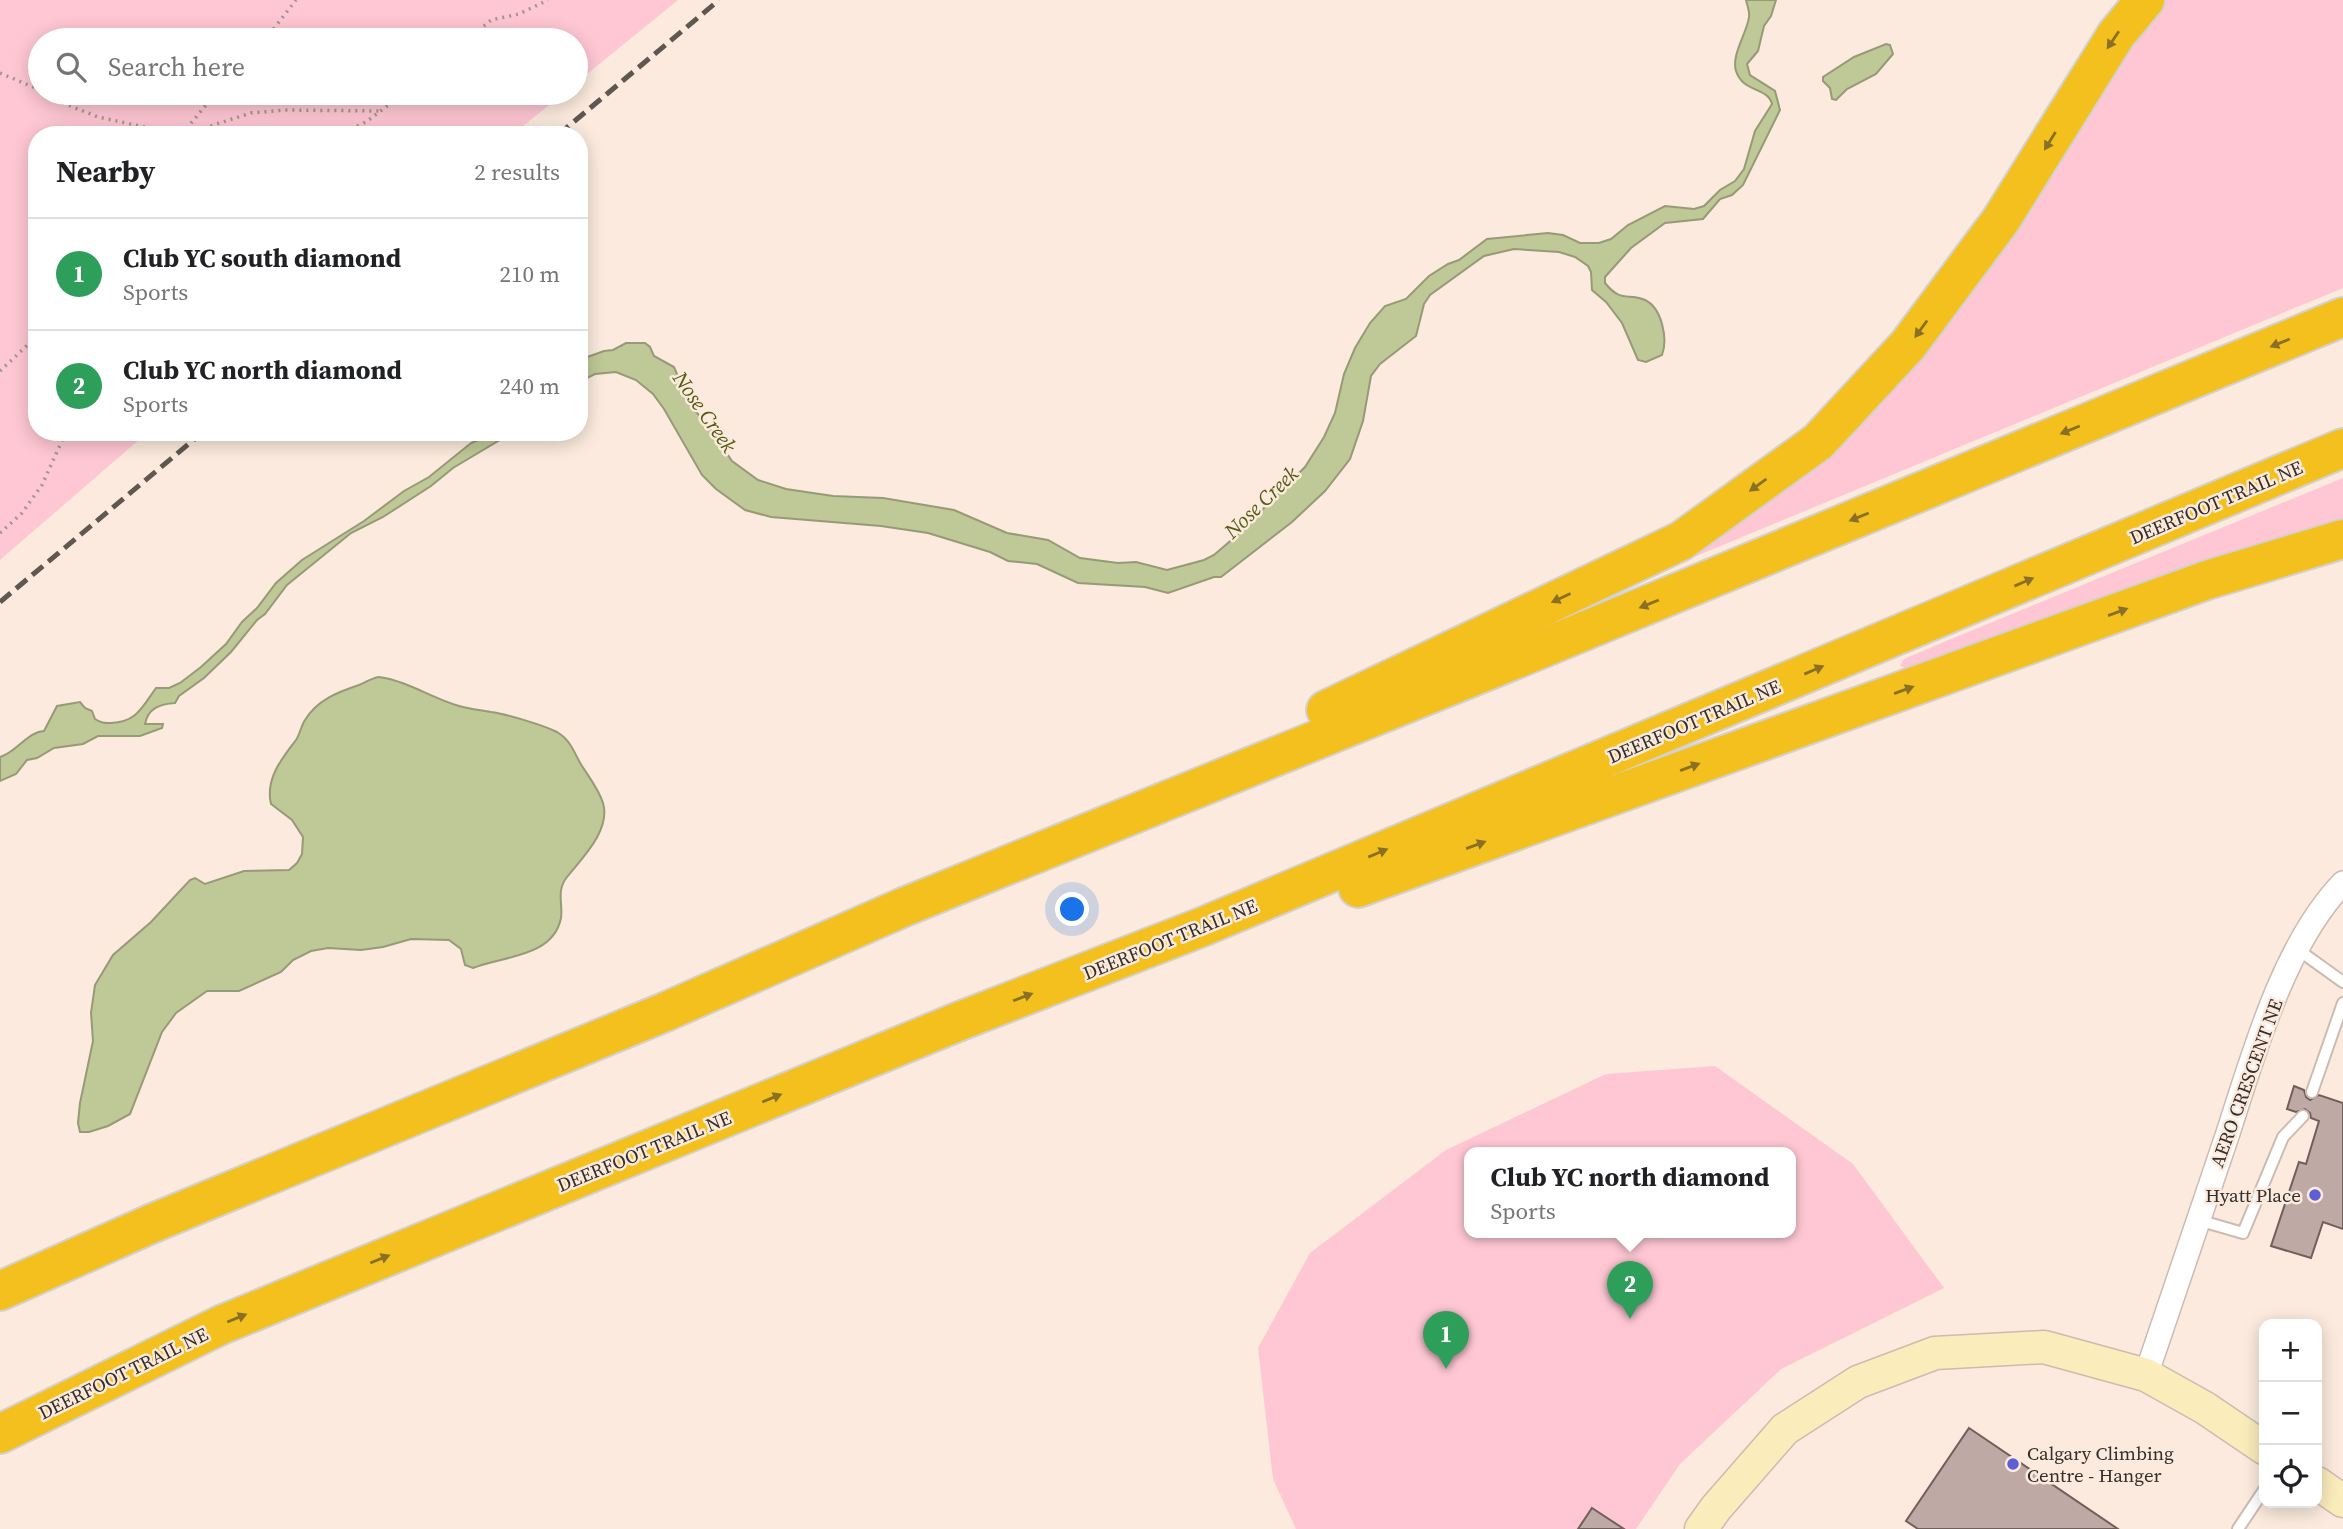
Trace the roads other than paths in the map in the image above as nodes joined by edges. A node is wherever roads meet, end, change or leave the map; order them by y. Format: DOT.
graph roads {
  1 [pos="2145,0"];
  2 [pos="2343,317"];
  3 [pos="2343,449"];
  4 [pos="2343,539"];
  5 [pos="1236,771"];
  6 [pos="2343,883"];
  7 [pos="1202,927"];
  8 [pos="2297,949"];
  9 [pos="2343,982"];
  10 [pos="2343,1003"];
  11 [pos="2312,1093"];
  12 [pos="2303,1116"];
  13 [pos="2198,1220"];
  14 [pos="0,1292"];
  15 [pos="2146,1375"];
  16 [pos="0,1434"];
  17 [pos="2260,1445"];
  18 [pos="2322,1486"];
  19 [pos="2259,1498"];
  20 [pos="2343,1501"];
  21 [pos="1701,1529"];
  22 [pos="2238,1529"];
  1 -- 5 [label="highway, one-way"];
  2 -- 5 [label="highway, one-way"];
  7 -- 3 [label="highway, DEERFOOT TRAIL NE, one-way"];
  7 -- 4 [label="highway, one-way"];
  5 -- 14 [label="highway"];
  6 -- 8 [label="street, AERO CRESCENT NE"];
  16 -- 7 [label="highway, DEERFOOT TRAIL NE, one-way"];
  8 -- 9 [label="lane"];
  8 -- 13 [label="street, AERO CRESCENT NE"];
  10 -- 11 [label="lane"];
  12 -- 13 [label="lane"];
  13 -- 15 [label="street, AERO CRESCENT NE"];
  15 -- 17 [label="street"];
  15 -- 21 [label="street"];
  18 -- 20 [label="street"];
  19 -- 22 [label="lane"];
}
